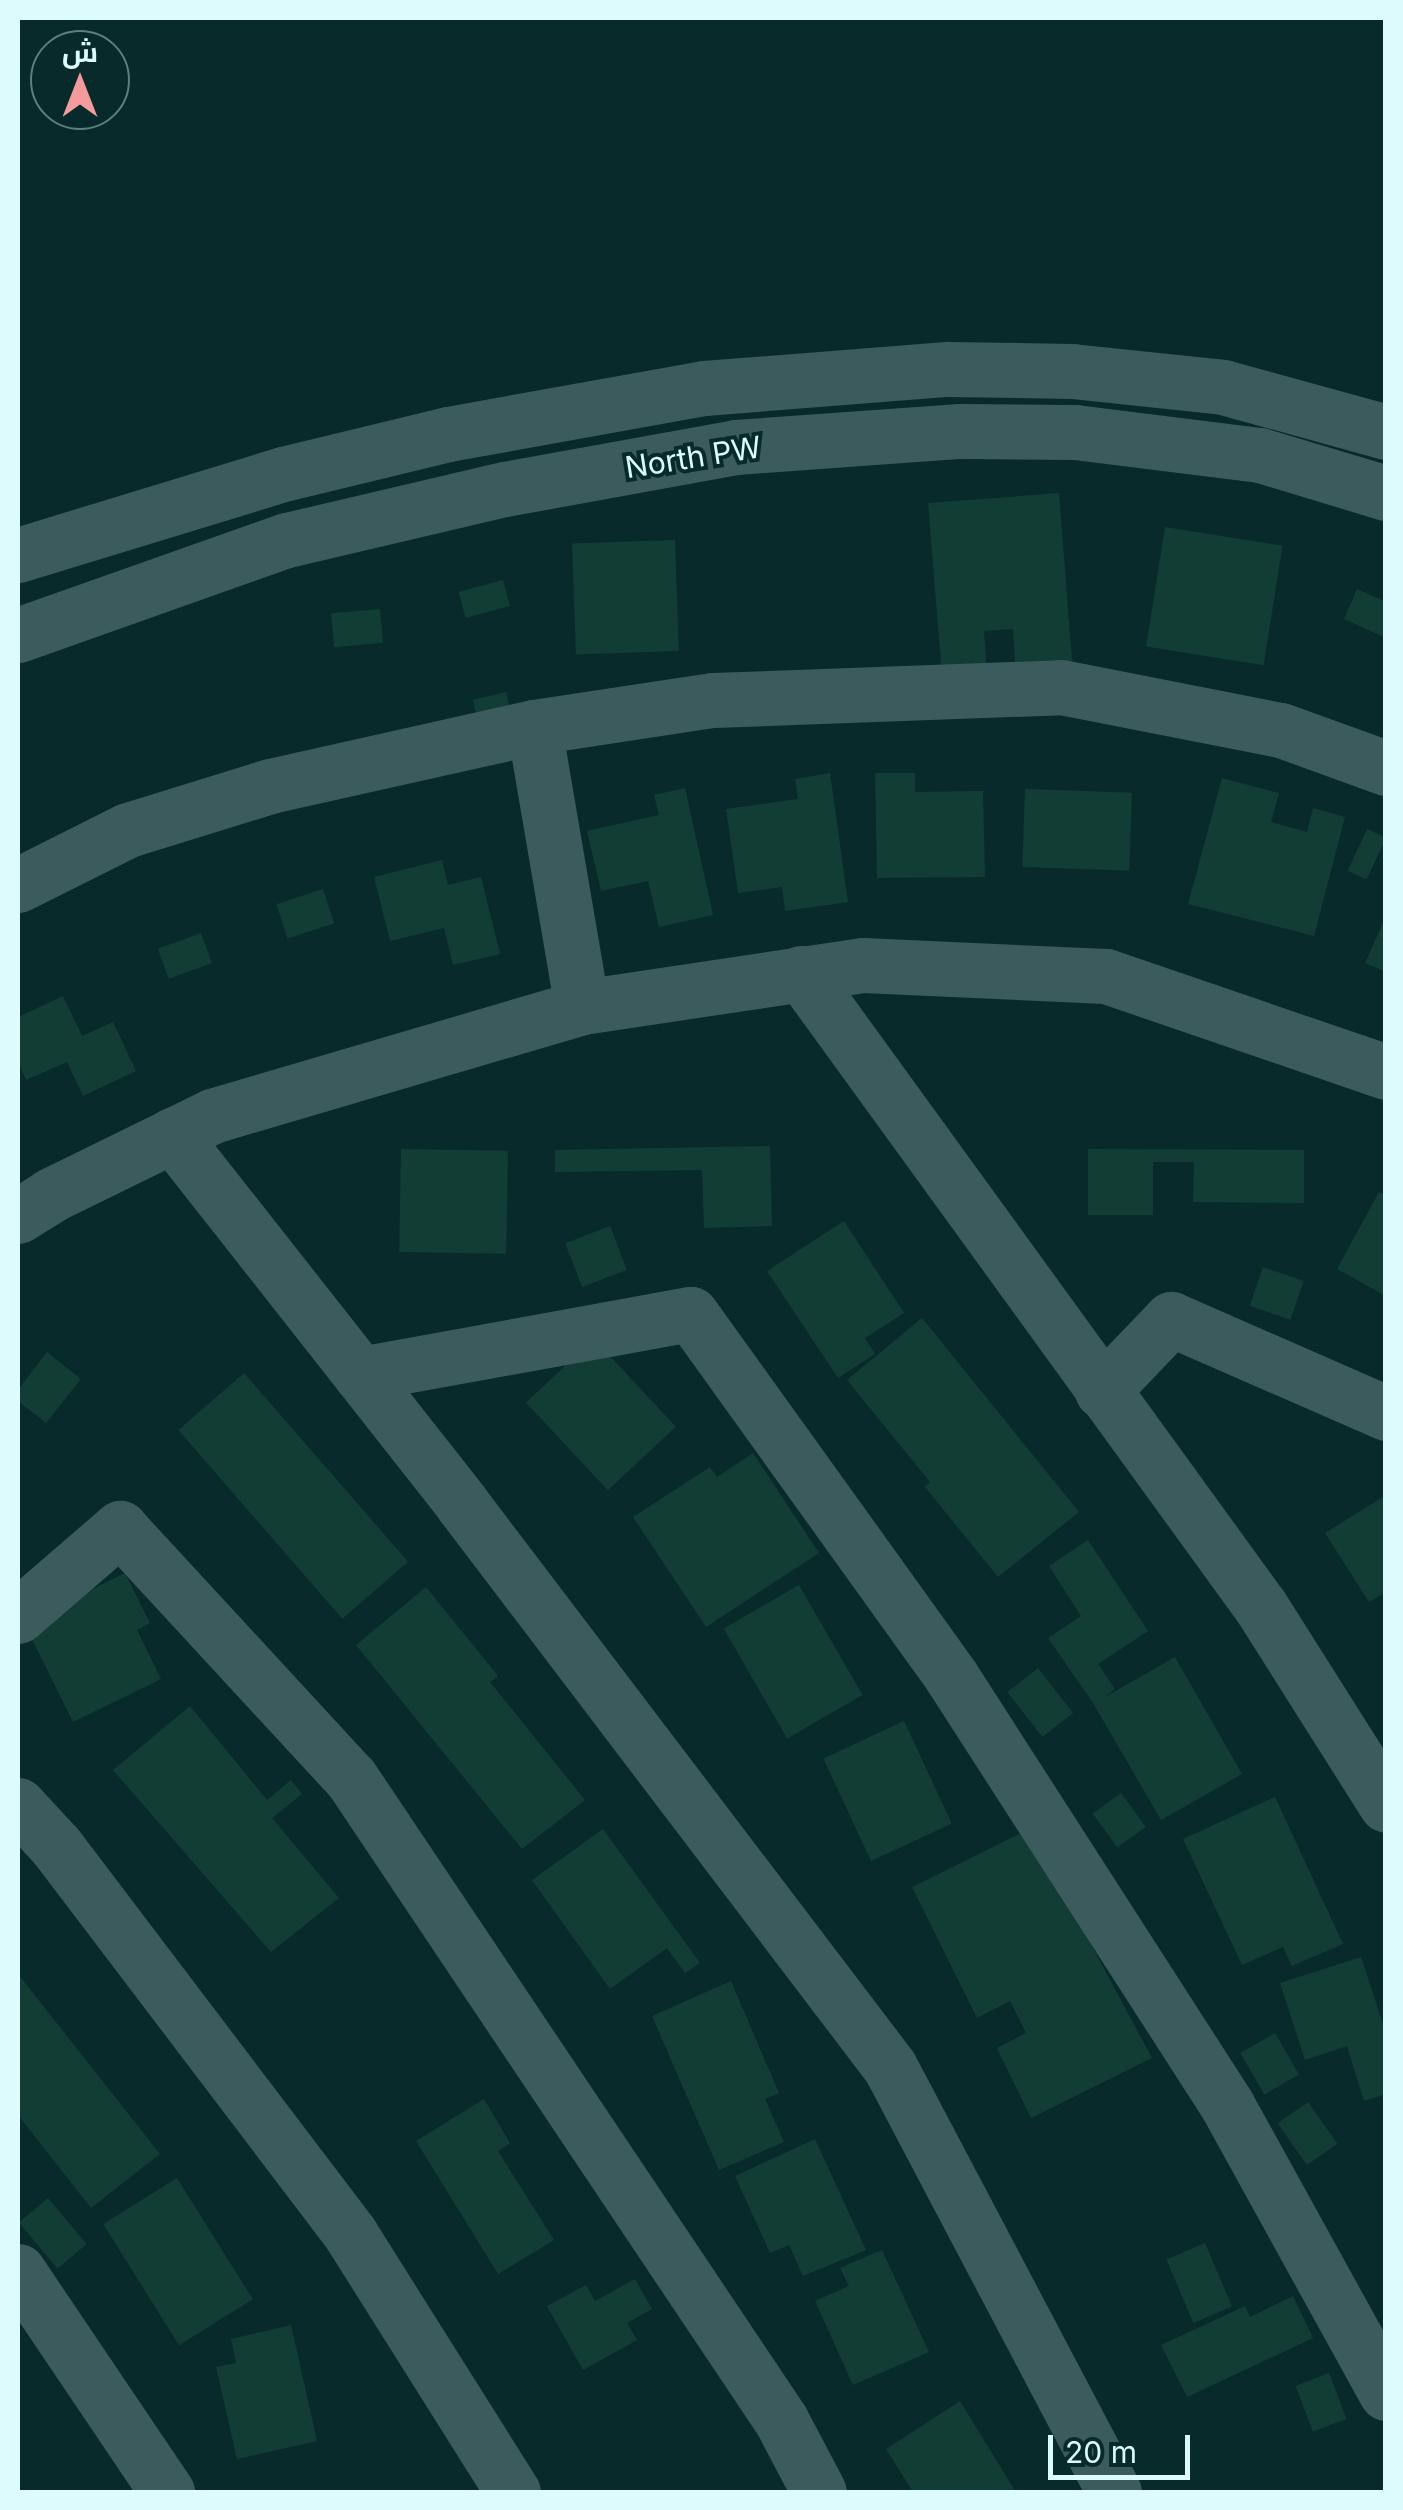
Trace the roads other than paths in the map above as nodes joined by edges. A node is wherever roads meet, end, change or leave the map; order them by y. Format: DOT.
graph roads {
  1 [pos="1378,415"];
  2 [pos="1386,494"];
  3 [pos="18,555"];
  4 [pos="18,635"];
  5 [pos="534,728"];
  6 [pos="1386,768"];
  7 [pos="18,885"];
  8 [pos="801,974"];
  9 [pos="582,1006"];
  10 [pos="1386,1072"];
  11 [pos="172,1136"];
  12 [pos="18,1216"];
  13 [pos="360,1374"];
  14 [pos="1102,1391"];
  15 [pos="1386,1412"];
  16 [pos="18,1616"];
  17 [pos="18,1805"];
  18 [pos="1386,1805"];
  19 [pos="18,2271"];
  20 [pos="1386,2393"];
  21 [pos="168,2492"];
  22 [pos="513,2492"];
  23 [pos="819,2492"];
  24 [pos="1114,2492"];
  1 -- 3 [label="street, North PW"];
  2 -- 4 [label="street, North PW"];
  5 -- 6 [label="street"];
  5 -- 7 [label="street"];
  5 -- 9 [label="street"];
  8 -- 9 [label="street"];
  8 -- 10 [label="street"];
  8 -- 14 [label="street"];
  9 -- 11 [label="street"];
  11 -- 12 [label="street"];
  11 -- 13 [label="street"];
  13 -- 20 [label="street"];
  13 -- 24 [label="street"];
  14 -- 15 [label="street"];
  14 -- 18 [label="street"];
  16 -- 23 [label="street"];
  17 -- 22 [label="street"];
  19 -- 21 [label="street"];
}
